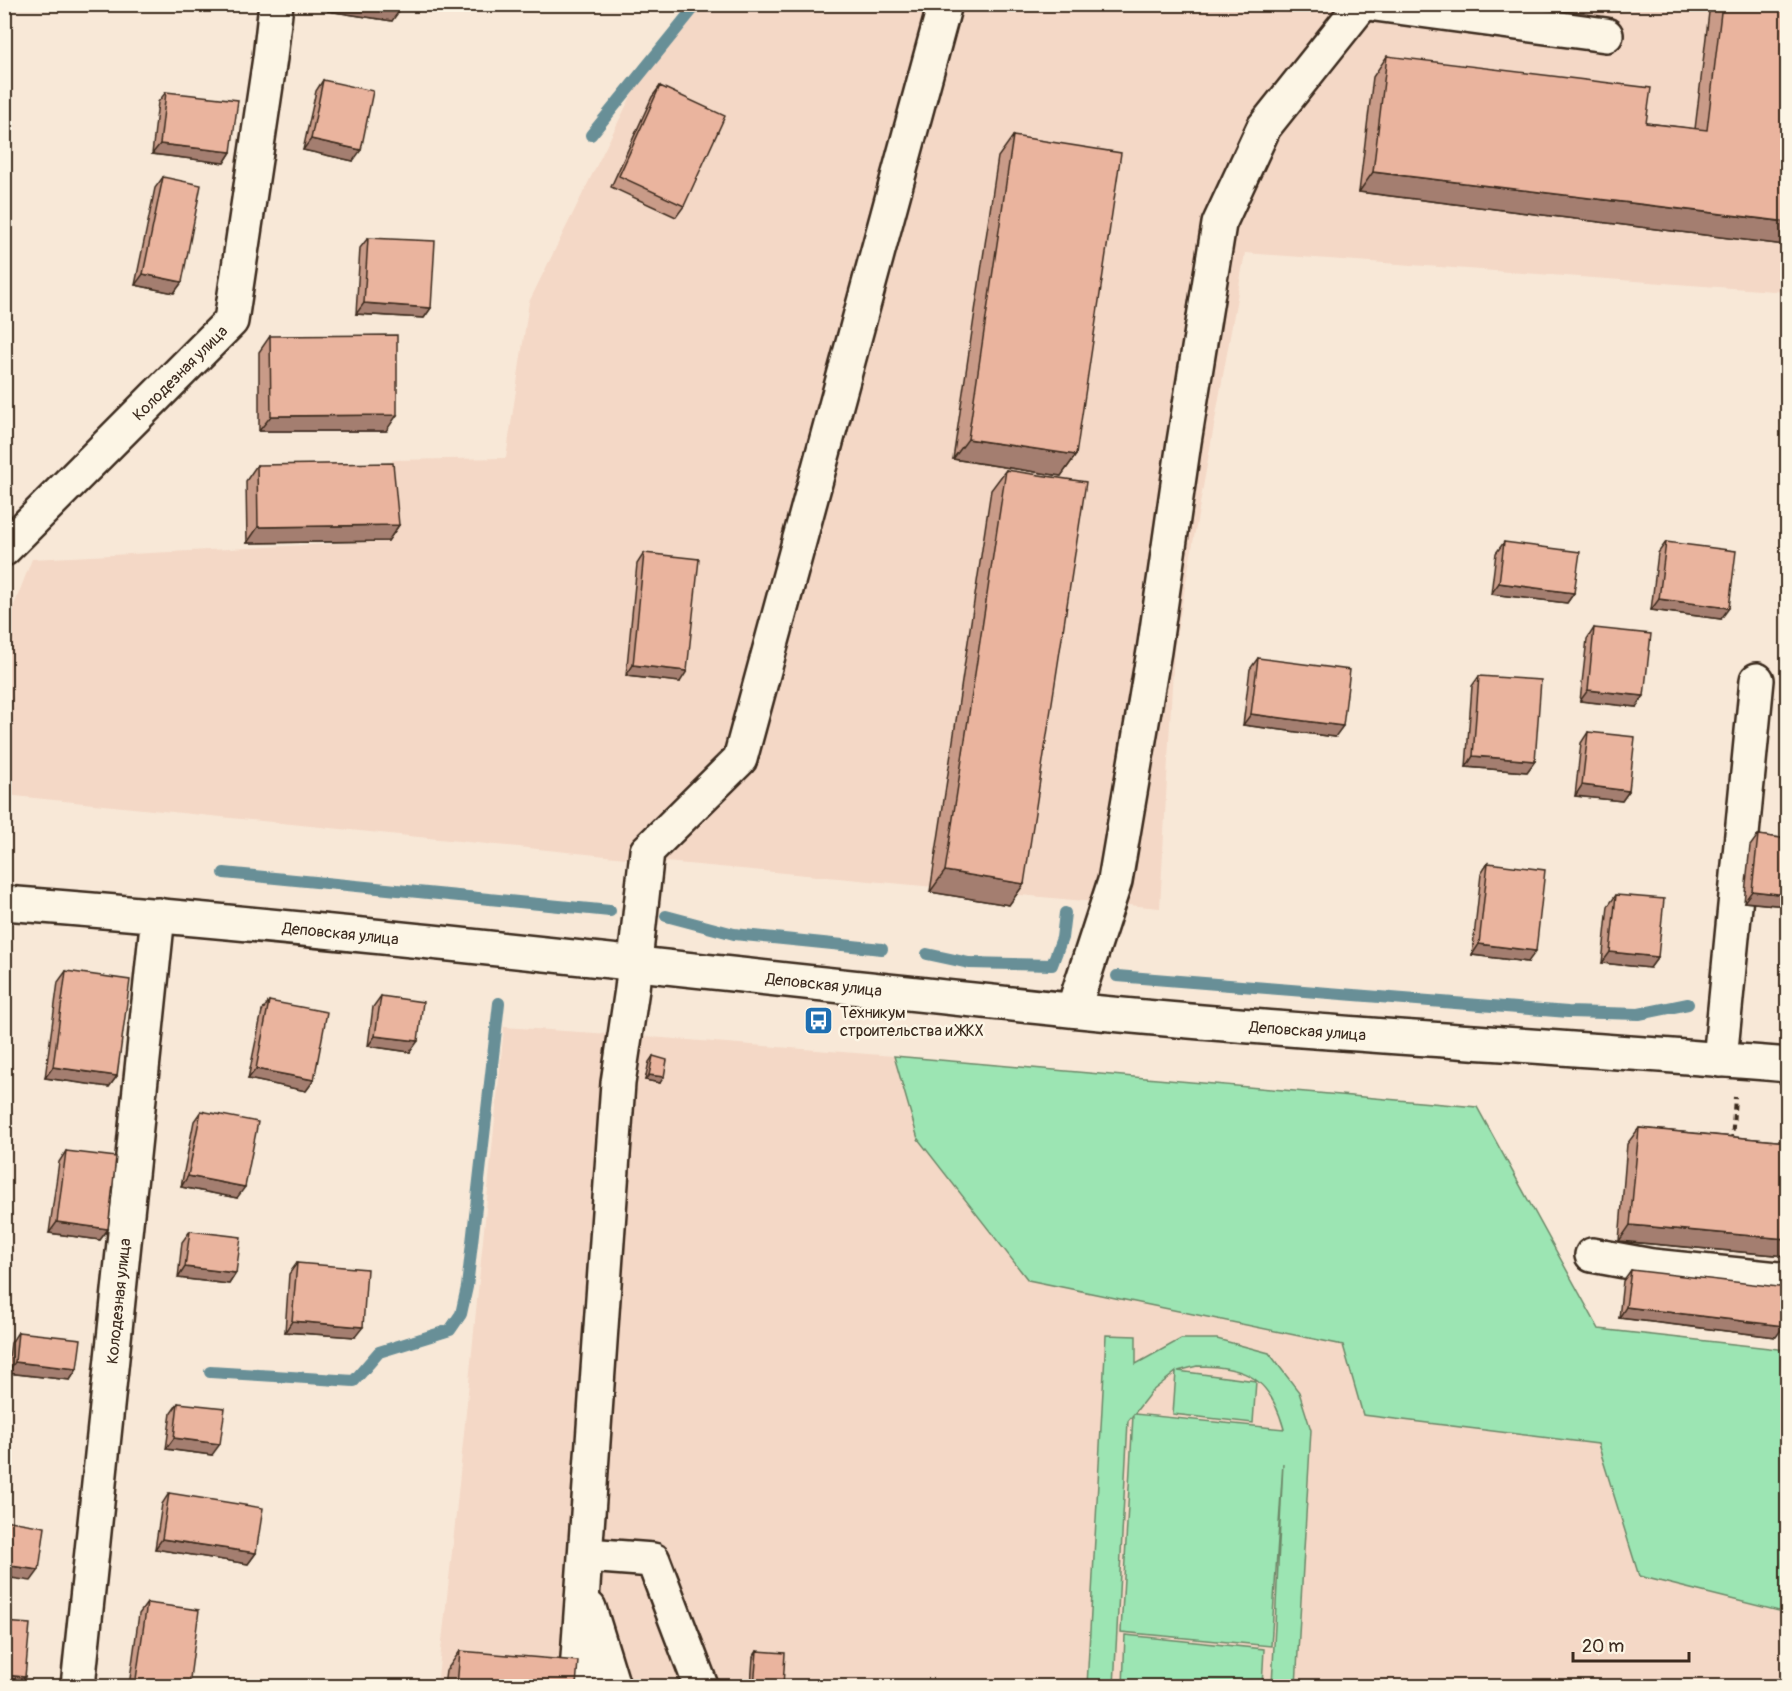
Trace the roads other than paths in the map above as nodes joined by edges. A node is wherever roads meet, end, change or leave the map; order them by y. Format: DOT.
graph roads {
  1 [pos="276,4"];
  2 [pos="945,4"];
  3 [pos="1362,4"];
  4 [pos="1376,4"];
  5 [pos="1606,35"];
  6 [pos="4,549"];
  7 [pos="1757,680"];
  8 [pos="4,903"];
  9 [pos="158,915"];
  10 [pos="635,962"];
  11 [pos="1073,1010"];
  12 [pos="1729,1060"];
  13 [pos="1788,1065"];
  14 [pos="1593,1255"];
  15 [pos="1788,1280"];
  16 [pos="587,1555"];
  17 [pos="584,1591"];
  18 [pos="78,1686"];
  19 [pos="576,1686"];
  20 [pos="613,1686"];
  21 [pos="701,1686"];
  1 -- 6 [label="street, Колодезная улица"];
  2 -- 10 [label="street"];
  3 -- 11 [label="street"];
  4 -- 5 [label="street"];
  7 -- 12 [label="street"];
  8 -- 9 [label="street, Деповская улица"];
  9 -- 10 [label="street, Деповская улица"];
  9 -- 18 [label="street, Колодезная улица"];
  10 -- 11 [label="street, Деповская улица"];
  10 -- 16 [label="street"];
  11 -- 12 [label="street, Деповская улица"];
  12 -- 13 [label="street, Деповская улица"];
  14 -- 15 [label="street"];
  16 -- 17 [label="street"];
  16 -- 21 [label="street"];
  17 -- 19 [label="street"];
  17 -- 20 [label="street"];
}
